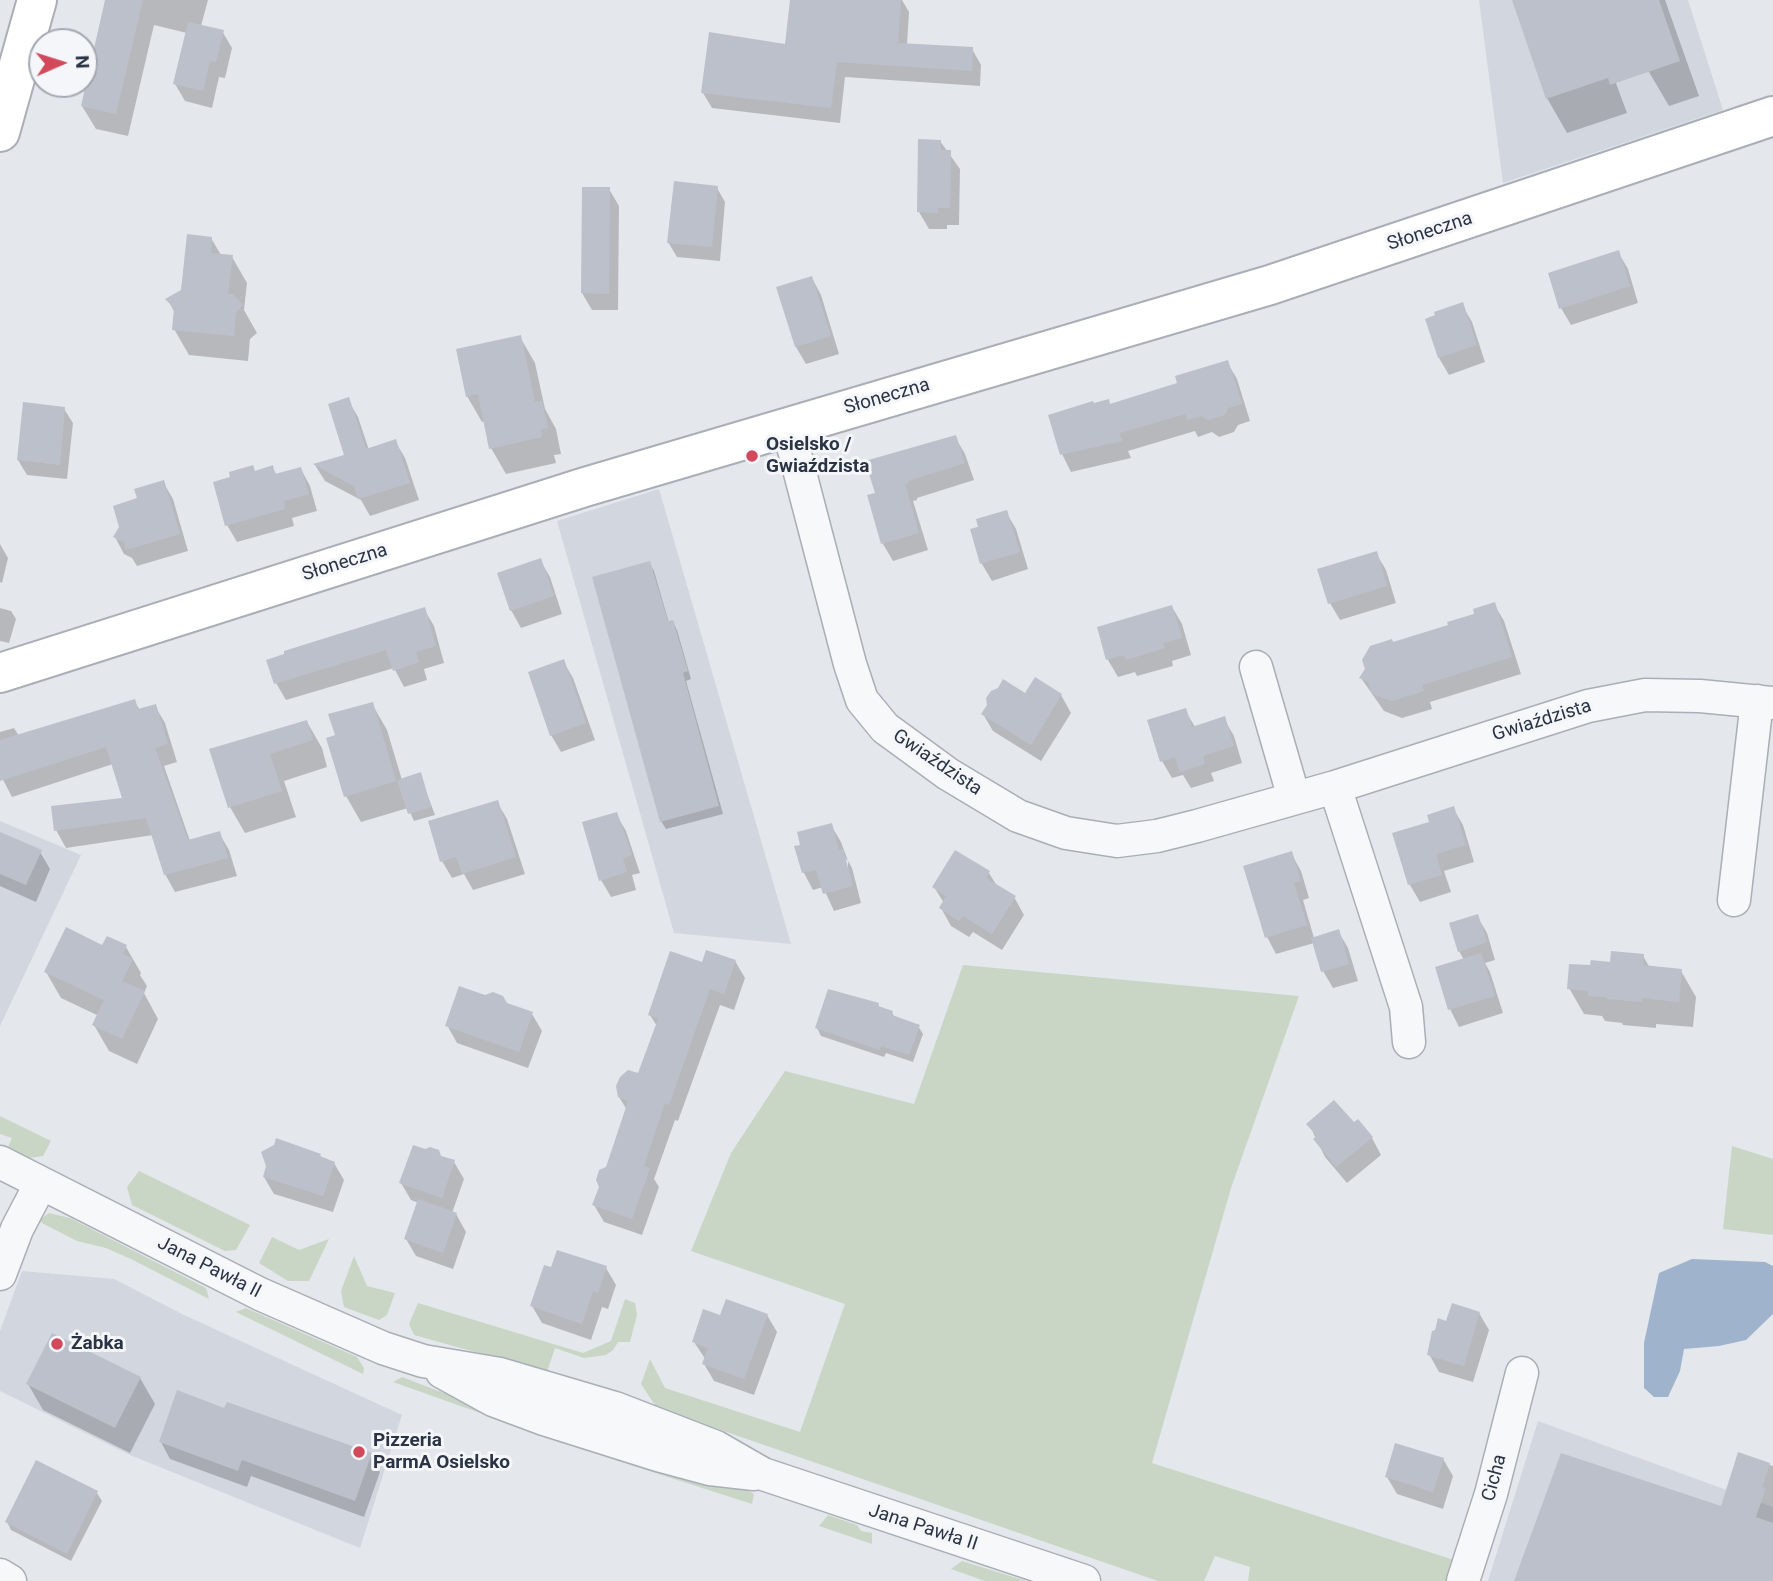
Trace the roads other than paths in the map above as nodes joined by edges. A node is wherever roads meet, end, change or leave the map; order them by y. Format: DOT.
graph roads {
  1 [pos="37,0"];
  2 [pos="1773,116"];
  3 [pos="0,132"];
  4 [pos="788,427"];
  5 [pos="1256,667"];
  6 [pos="0,673"];
  7 [pos="1765,702"];
  8 [pos="1335,787"];
  9 [pos="1294,798"];
  10 [pos="1734,901"];
  11 [pos="1409,1042"];
  12 [pos="0,1162"];
  13 [pos="41,1183"];
  14 [pos="0,1274"];
  15 [pos="1522,1373"];
  16 [pos="0,1575"];
  17 [pos="10,1581"];
  18 [pos="1084,1581"];
  19 [pos="1464,1581"];
  1 -- 3 [label="street"];
  2 -- 4 [label="street, Słoneczna"];
  4 -- 6 [label="street, Słoneczna"];
  4 -- 9 [label="street, Gwiaździsta"];
  5 -- 9 [label="street"];
  7 -- 8 [label="street, Gwiaździsta"];
  7 -- 10 [label="street, Gwiaździsta"];
  8 -- 9 [label="street, Gwiaździsta"];
  8 -- 11 [label="street"];
  12 -- 13 [label="street, Jana Pawła II"];
  13 -- 14 [label="street"];
  13 -- 18 [label="street, Jana Pawła II"];
  15 -- 19 [label="street, Cicha"];
  16 -- 17 [label="street"];
}
